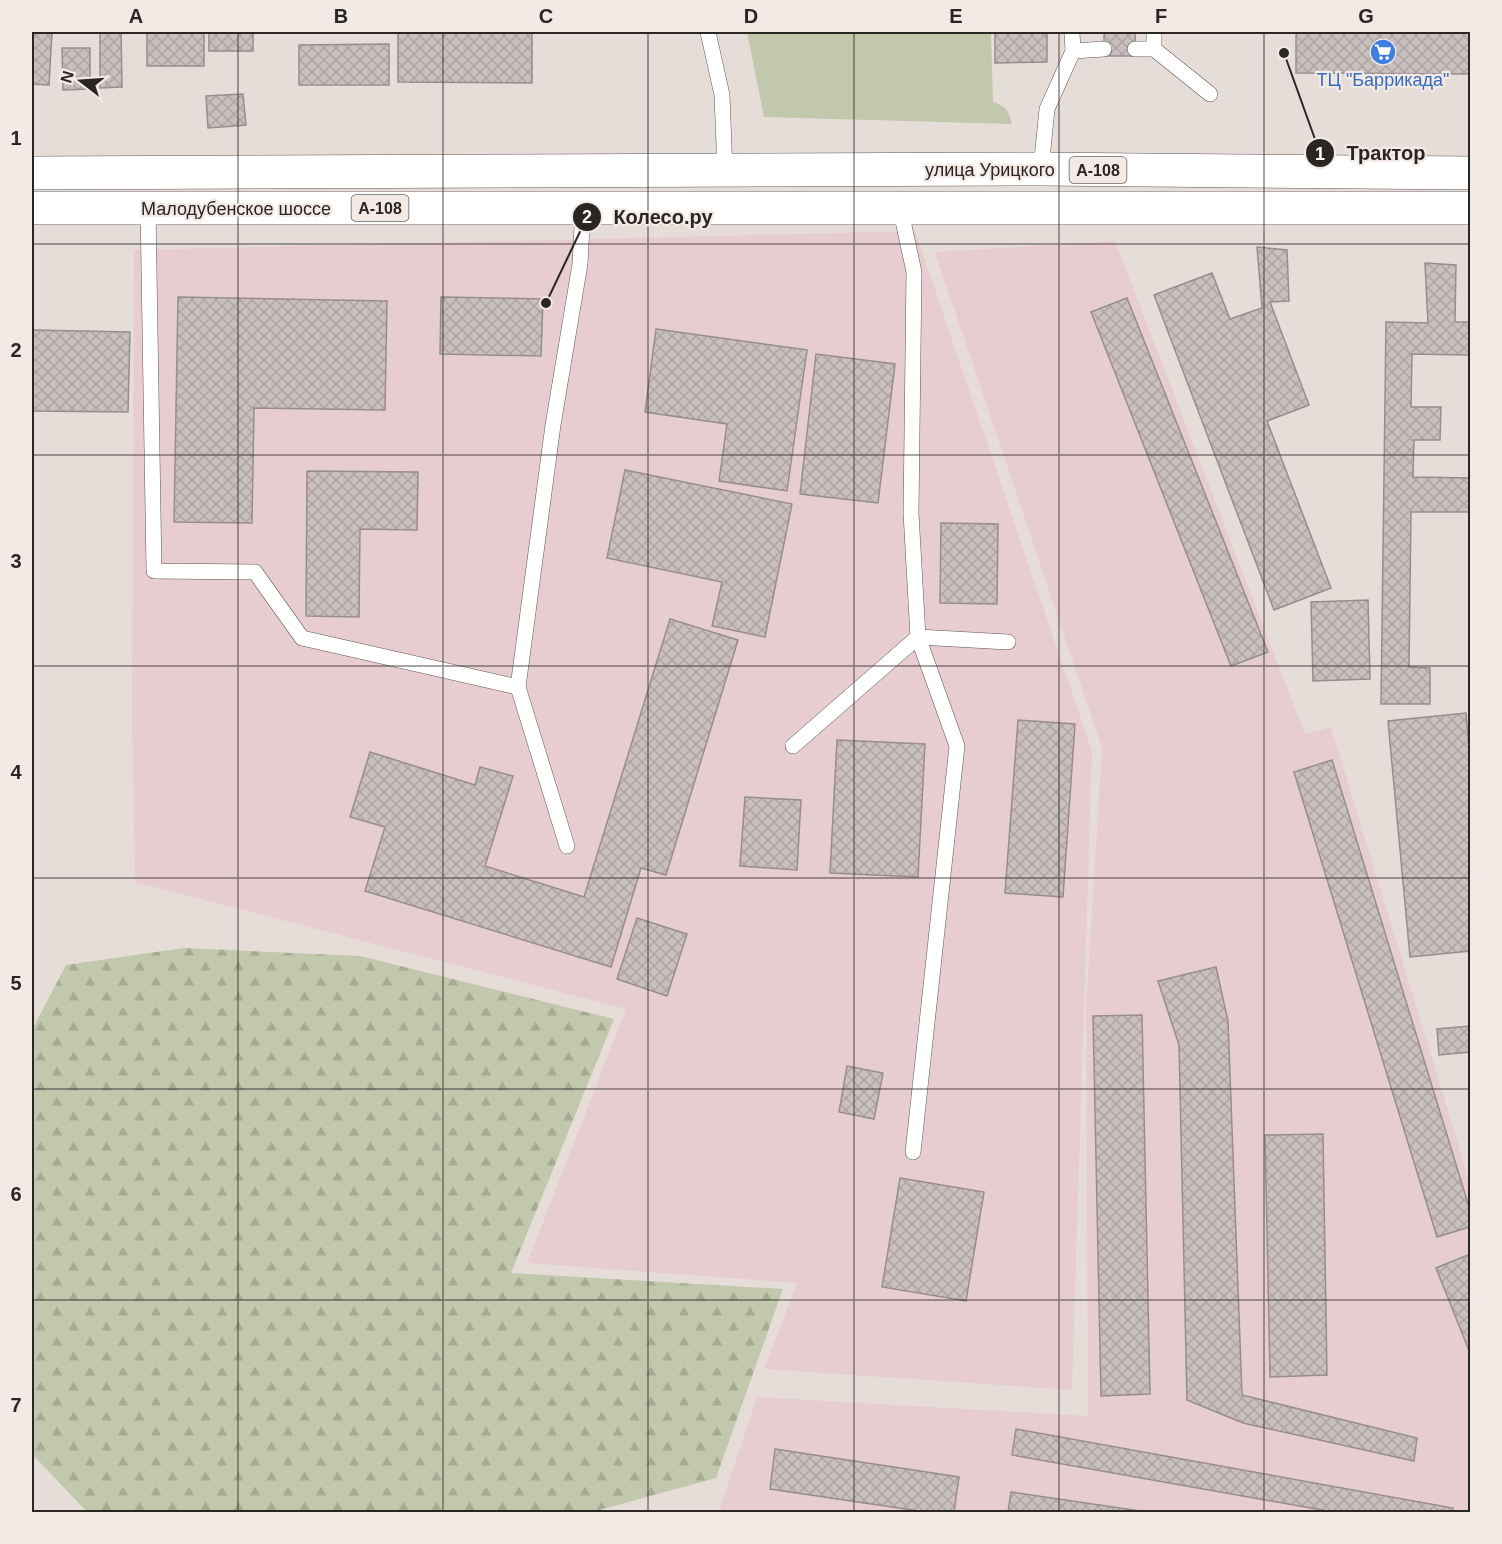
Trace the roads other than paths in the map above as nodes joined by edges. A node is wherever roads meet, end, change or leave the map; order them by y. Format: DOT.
graph roads {
  1 [pos="708,32"];
  2 [pos="1072,32"];
  3 [pos="1154,32"];
  4 [pos="1104,49"];
  5 [pos="1136,49"];
  6 [pos="1154,49"];
  7 [pos="1073,51"];
  8 [pos="1210,93"];
  9 [pos="1041,169"];
  10 [pos="725,172"];
  11 [pos="32,173"];
  12 [pos="1470,173"];
  13 [pos="583,207"];
  14 [pos="728,207"];
  15 [pos="900,207"];
  16 [pos="32,208"];
  17 [pos="1470,208"];
  18 [pos="148,209"];
  19 [pos="918,638"];
  20 [pos="1008,642"];
  21 [pos="518,687"];
  22 [pos="794,746"];
  23 [pos="567,846"];
  24 [pos="913,1152"];
  1 -- 10 [label="lane"];
  2 -- 7 [label="lane"];
  3 -- 6 [label="lane"];
  4 -- 7 [label="lane"];
  5 -- 6 [label="lane"];
  6 -- 8 [label="lane"];
  7 -- 9 [label="lane"];
  9 -- 10 [label="highway, улица Урицкого / А-108"];
  9 -- 12 [label="highway, улица Урицкого / А-108"];
  10 -- 11 [label="highway, Малодубенское шоссе / А-108"];
  13 -- 14 [label="highway, Малодубенское шоссе / А-108"];
  13 -- 18 [label="highway, Малодубенское шоссе / А-108"];
  13 -- 21 [label="lane"];
  14 -- 15 [label="highway, улица Урицкого / А-108"];
  15 -- 17 [label="highway, улица Урицкого / А-108"];
  15 -- 19 [label="lane"];
  16 -- 18 [label="highway, Малодубенское шоссе / А-108"];
  18 -- 21 [label="lane"];
  19 -- 20 [label="lane"];
  19 -- 22 [label="lane"];
  19 -- 24 [label="lane"];
  21 -- 23 [label="lane"];
}
